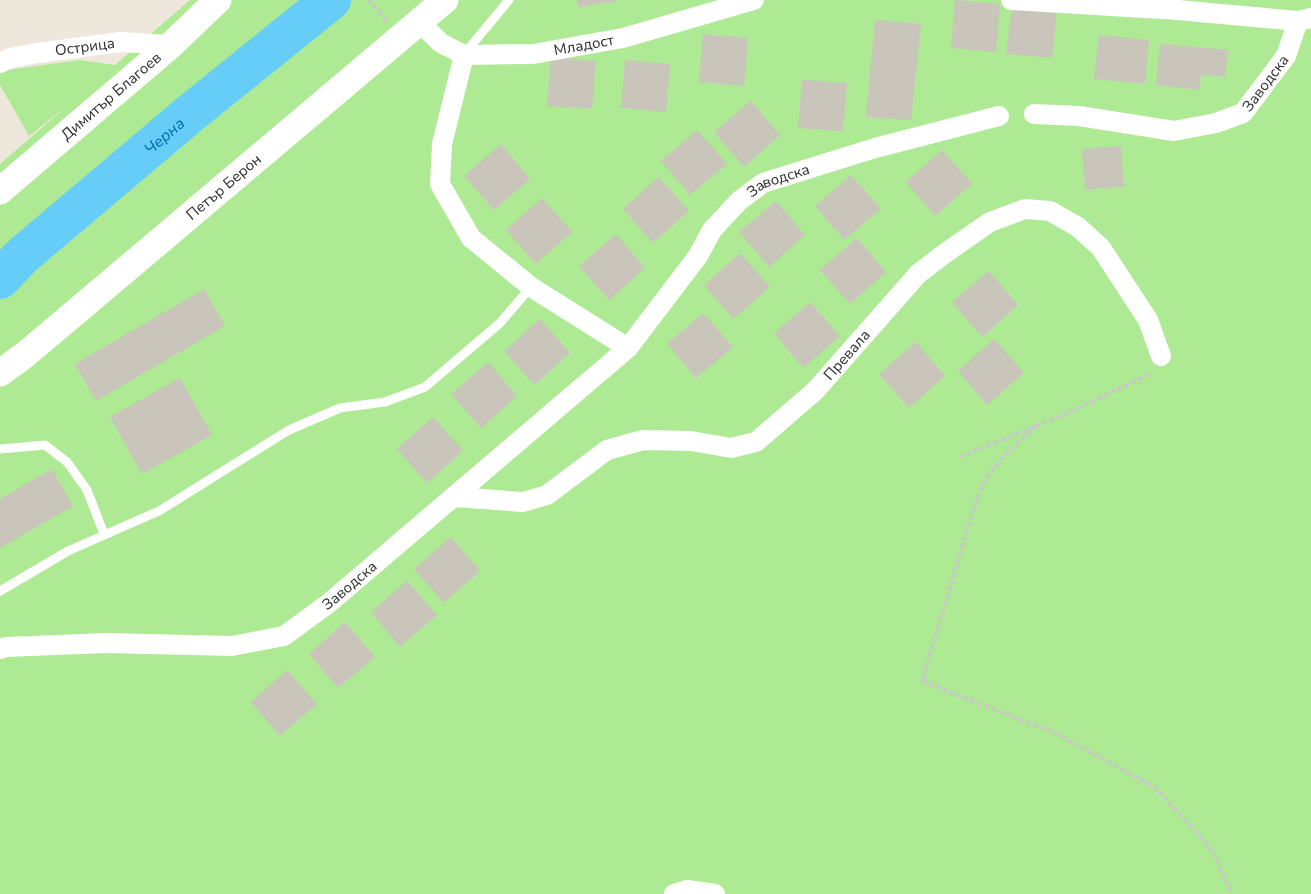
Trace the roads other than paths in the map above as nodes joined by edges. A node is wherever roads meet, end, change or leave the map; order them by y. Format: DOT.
graph roads {
  1 [pos="218,0"];
  2 [pos="446,0"];
  3 [pos="509,0"];
  4 [pos="754,0"];
  5 [pos="1011,0"];
  6 [pos="1304,20"];
  7 [pos="419,22"];
  8 [pos="171,45"];
  9 [pos="464,55"];
  10 [pos="0,63"];
  11 [pos="1034,114"];
  12 [pos="999,116"];
  13 [pos="0,191"];
  14 [pos="531,287"];
  15 [pos="628,348"];
  16 [pos="1161,356"];
  17 [pos="0,374"];
  18 [pos="0,449"];
  19 [pos="454,497"];
  20 [pos="104,534"];
  21 [pos="0,591"];
  22 [pos="0,649"];
  23 [pos="674,894"];
  24 [pos="715,894"];
  1 -- 8 [label="main road, Димитър Благоев"];
  2 -- 7 [label="main road, Петър Берон"];
  3 -- 9 [label="lane"];
  4 -- 9 [label="street, Младост"];
  5 -- 6 [label="street"];
  6 -- 11 [label="street, Заводска"];
  7 -- 9 [label="street"];
  7 -- 17 [label="main road, Петър Берон"];
  8 -- 10 [label="street, Острица"];
  8 -- 13 [label="main road, Димитър Благоев"];
  9 -- 14 [label="street"];
  12 -- 15 [label="street, Заводска"];
  14 -- 15 [label="street"];
  14 -- 20 [label="lane"];
  15 -- 19 [label="street, Заводска"];
  16 -- 19 [label="street, Превала"];
  18 -- 20 [label="lane"];
  19 -- 22 [label="street, Заводска"];
  20 -- 21 [label="lane"];
  23 -- 24 [label="street"];
}
